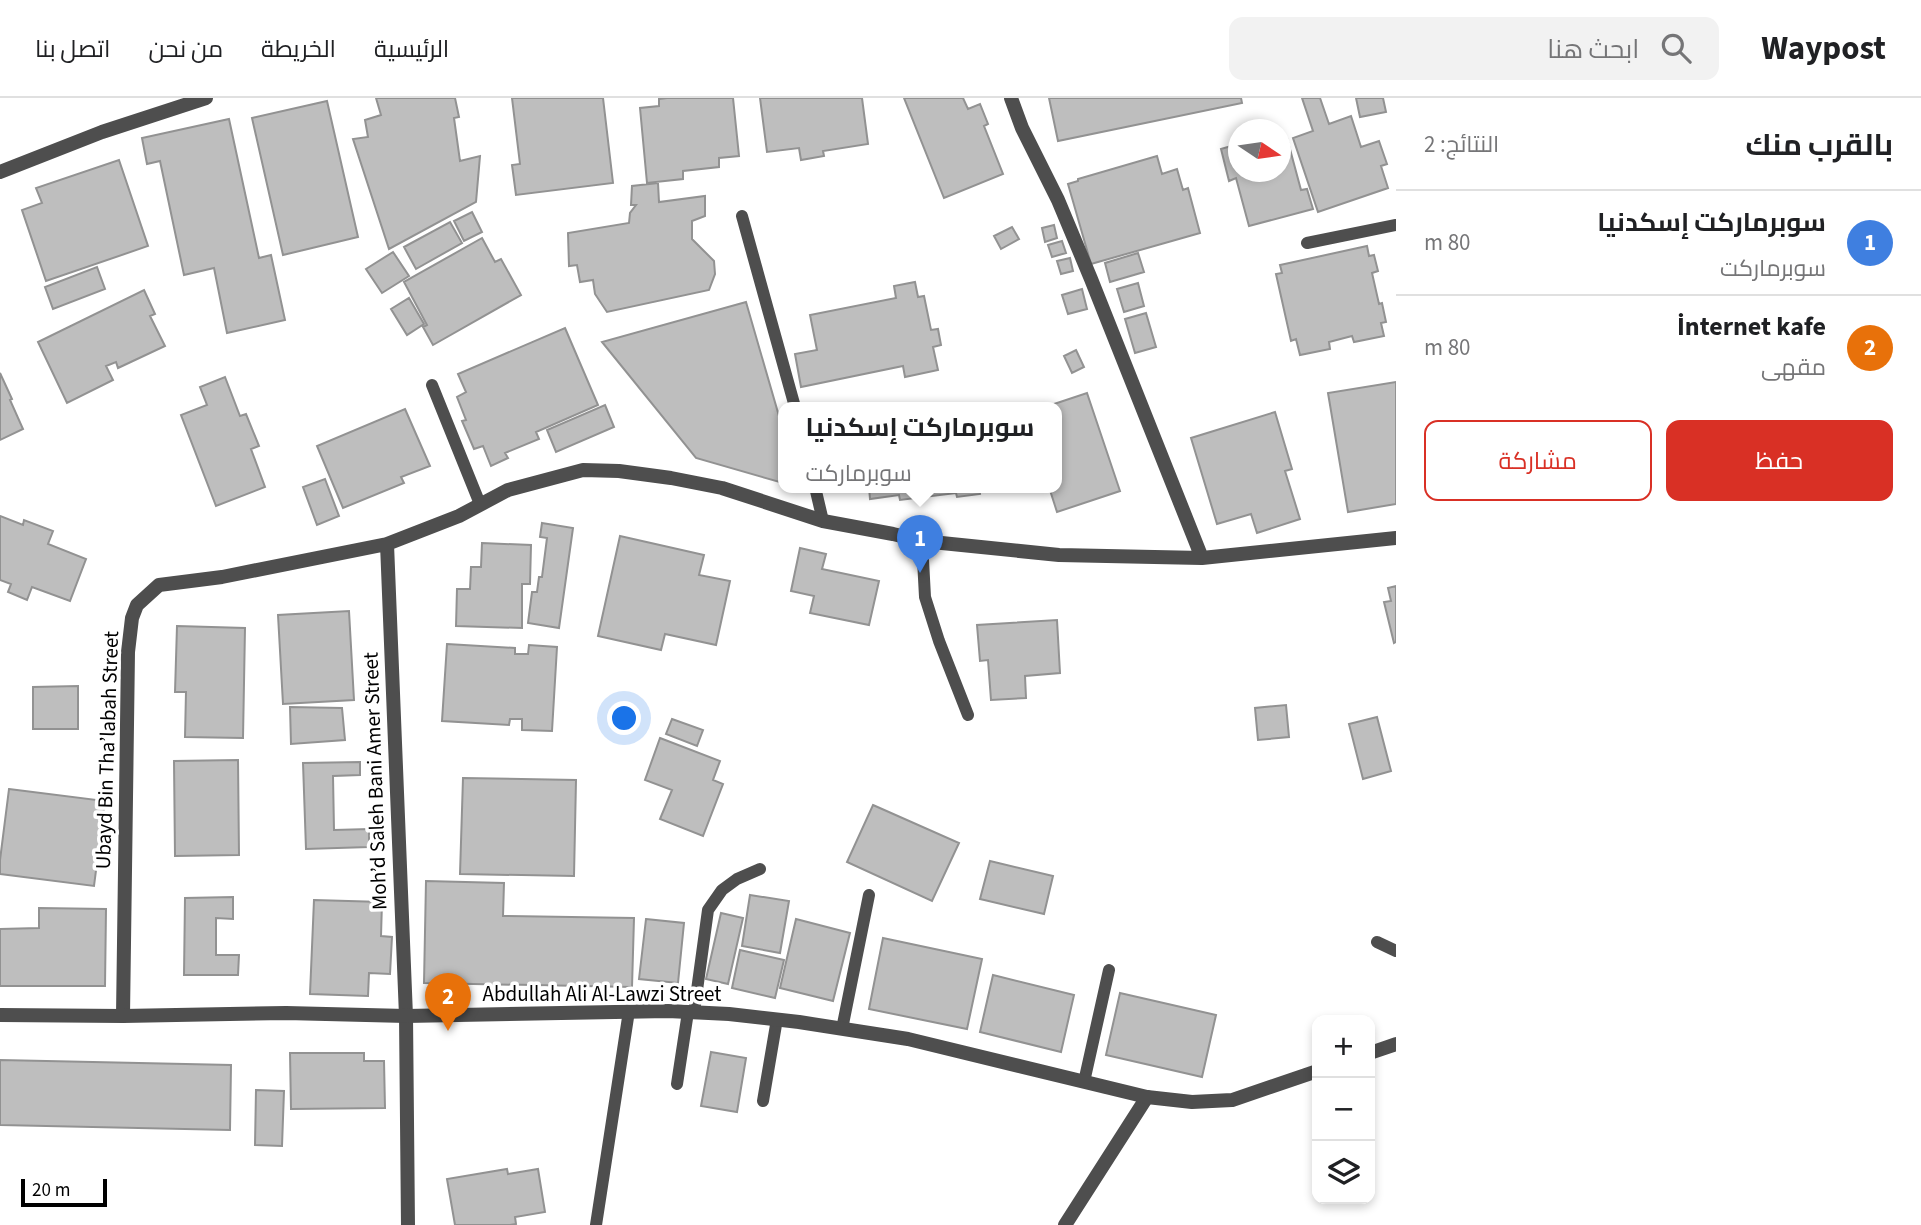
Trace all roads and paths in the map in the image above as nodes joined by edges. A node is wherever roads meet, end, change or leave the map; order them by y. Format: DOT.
graph roads {
  1 [pos="206,98"];
  2 [pos="1012,98"];
  3 [pos="0,172"];
  4 [pos="742,216"];
  5 [pos="1396,225"];
  6 [pos="1307,243"];
  7 [pos="432,385"];
  8 [pos="794,402"];
  9 [pos="816,493"];
  10 [pos="480,504"];
  11 [pos="823,521"];
  12 [pos="1396,538"];
  13 [pos="922,541"];
  14 [pos="387,544"];
  15 [pos="1202,558"];
  16 [pos="968,715"];
  17 [pos="760,869"];
  18 [pos="869,895"];
  19 [pos="1377,942"];
  20 [pos="1396,951"];
  21 [pos="1110,970"];
  22 [pos="629,1011"];
  23 [pos="691,1012"];
  24 [pos="0,1015"];
  25 [pos="123,1016"];
  26 [pos="406,1016"];
  27 [pos="777,1019"];
  28 [pos="842,1028"];
  29 [pos="1396,1044"];
  30 [pos="1375,1051"];
  31 [pos="1312,1073"];
  32 [pos="1084,1082"];
  33 [pos="677,1084"];
  34 [pos="1147,1097"];
  35 [pos="763,1101"];
  36 [pos="408,1225"];
  37 [pos="596,1225"];
  38 [pos="1065,1225"];
  1 -- 3 [label="street"];
  2 -- 15 [label="street"];
  4 -- 8 [label="lane"];
  5 -- 6 [label="lane"];
  7 -- 10 [label="lane"];
  9 -- 11 [label="lane"];
  10 -- 11 [label="street, Ubayd Bin Tha’labah Street"];
  10 -- 14 [label="street, Ubayd Bin Tha’labah Street"];
  11 -- 13 [label="street, Ubayd Bin Tha’labah Street"];
  12 -- 15 [label="street, Ubayd Bin Tha’labah Street"];
  13 -- 15 [label="street, Ubayd Bin Tha’labah Street"];
  13 -- 16 [label="lane"];
  14 -- 25 [label="street, Ubayd Bin Tha’labah Street"];
  14 -- 26 [label="street, Moh’d Saleh Bani Amer Street"];
  17 -- 23 [label="lane"];
  18 -- 28 [label="lane"];
  19 -- 20 [label="lane"];
  21 -- 32 [label="lane"];
  22 -- 23 [label="street, Abdullah Ali Al-Lawzi Street"];
  22 -- 26 [label="street, Abdullah Ali Al-Lawzi Street"];
  22 -- 37 [label="lane"];
  23 -- 27 [label="street, Abdullah Ali Al-Lawzi Street"];
  23 -- 33 [label="lane"];
  24 -- 25 [label="street, Abdullah Ali Al-Lawzi Street"];
  25 -- 26 [label="street, Abdullah Ali Al-Lawzi Street"];
  26 -- 36 [label="street, Moh’d Saleh Bani Amer Street"];
  27 -- 28 [label="street, Abdullah Ali Al-Lawzi Street"];
  27 -- 35 [label="lane"];
  28 -- 32 [label="street, Abdullah Ali Al-Lawzi Street"];
  29 -- 30 [label="street"];
  31 -- 34 [label="street, Abdullah Ali Al-Lawzi Street"];
  32 -- 34 [label="street, Abdullah Ali Al-Lawzi Street"];
  34 -- 38 [label="street"];
}
